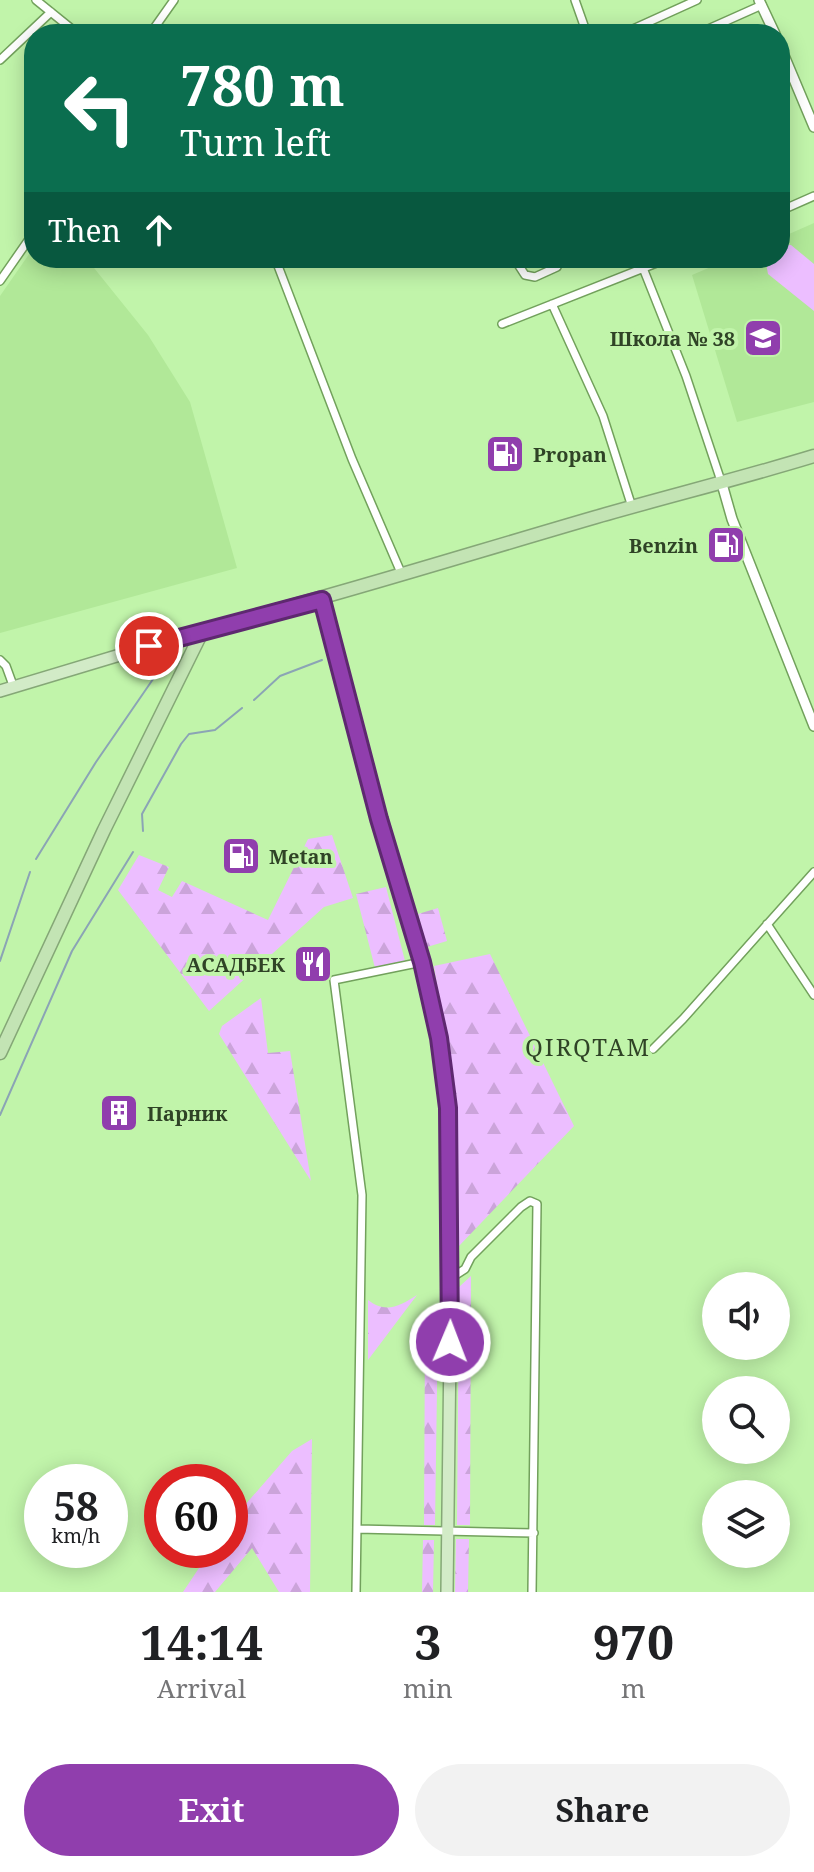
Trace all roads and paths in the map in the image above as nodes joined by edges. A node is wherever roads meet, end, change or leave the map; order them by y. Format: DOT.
graph roads {
  1 [pos="36,0"];
  2 [pos="174,0"];
  3 [pos="575,0"];
  4 [pos="697,0"];
  5 [pos="760,3"];
  6 [pos="51,12"];
  7 [pos="38,24"];
  8 [pos="66,24"];
  9 [pos="157,24"];
  10 [pos="583,24"];
  11 [pos="644,24"];
  12 [pos="717,24"];
  13 [pos="770,24"];
  14 [pos="24,37"];
  15 [pos="0,60"];
  16 [pos="790,70"];
  17 [pos="814,127"];
  18 [pos="814,196"];
  19 [pos="790,207"];
  20 [pos="24,246"];
  21 [pos="279,268"];
  22 [pos="520,268"];
  23 [pos="555,268"];
  24 [pos="643,268"];
  25 [pos="0,281"];
  26 [pos="552,304"];
  27 [pos="502,324"];
  28 [pos="814,456"];
  29 [pos="722,484"];
  30 [pos="632,507"];
  31 [pos="402,575"];
  32 [pos="322,600"];
  33 [pos="203,630"];
  34 [pos="0,660"];
  35 [pos="14,688"];
  36 [pos="0,691"];
  37 [pos="814,726"];
  38 [pos="814,872"];
  39 [pos="767,924"];
  40 [pos="422,962"];
  41 [pos="814,995"];
  42 [pos="653,1049"];
  43 [pos="0,1053"];
  44 [pos="451,1278"];
  45 [pos="357,1529"];
  46 [pos="448,1532"];
  47 [pos="534,1533"];
  48 [pos="356,1592"];
  49 [pos="447,1592"];
  50 [pos="532,1592"];
  1 -- 6 [label="street"];
  2 -- 9 [label="street"];
  3 -- 10 [label="street"];
  4 -- 11 [label="street"];
  5 -- 12 [label="street"];
  5 -- 13 [label="street"];
  6 -- 7 [label="street"];
  6 -- 8 [label="street"];
  14 -- 15 [label="street"];
  16 -- 17 [label="street"];
  18 -- 19 [label="street"];
  20 -- 25 [label="street"];
  21 -- 31 [label="street"];
  22 -- 23 [label="street"];
  24 -- 26 [label="street"];
  24 -- 29 [label="street"];
  26 -- 27 [label="street"];
  26 -- 30 [label="street"];
  28 -- 29 [label="highway"];
  29 -- 30 [label="highway"];
  29 -- 37 [label="street"];
  30 -- 31 [label="highway"];
  31 -- 32 [label="highway"];
  32 -- 33 [label="highway"];
  32 -- 40 [label="main road"];
  33 -- 35 [label="main road"];
  33 -- 43 [label="highway"];
  34 -- 35 [label="street"];
  35 -- 36 [label="main road"];
  38 -- 39 [label="street"];
  39 -- 41 [label="street"];
  39 -- 42 [label="street"];
  40 -- 44 [label="main road"];
  40 -- 45 [label="street"];
  44 -- 46 [label="main road"];
  44 -- 47 [label="street"];
  45 -- 46 [label="street"];
  45 -- 48 [label="street"];
  46 -- 47 [label="street"];
  46 -- 49 [label="main road"];
  47 -- 50 [label="street"];
}
